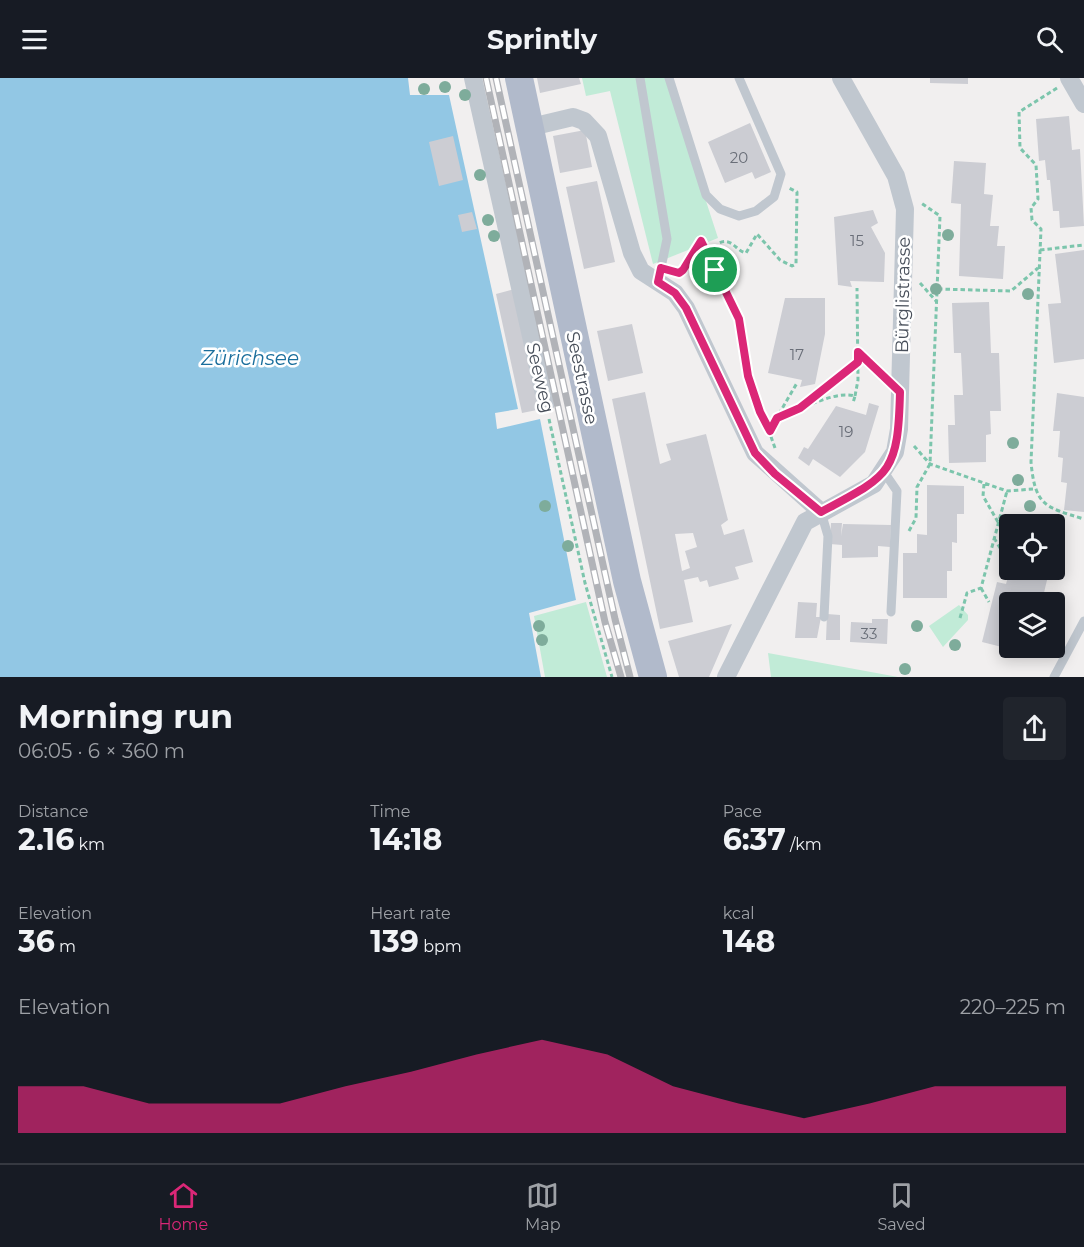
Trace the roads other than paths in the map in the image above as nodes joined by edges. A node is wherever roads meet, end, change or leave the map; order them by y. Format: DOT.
graph roads {
  1 [pos="473,78"];
  2 [pos="519,78"];
  3 [pos="640,78"];
  4 [pos="669,78"];
  5 [pos="739,78"];
  6 [pos="841,78"];
  7 [pos="1069,79"];
  8 [pos="1084,104"];
  9 [pos="531,127"];
  10 [pos="659,275"];
  11 [pos="546,403"];
  12 [pos="884,472"];
  13 [pos="821,512"];
  14 [pos="891,612"];
  15 [pos="824,617"];
  16 [pos="1084,621"];
  17 [pos="653,677"];
  18 [pos="726,677"];
  19 [pos="1054,677"];
  1 -- 11 [label="street, Seeweg"];
  2 -- 9 [label="main road, Seestrasse"];
  3 -- 10 [label="lane"];
  4 -- 5 [label="lane"];
  6 -- 12 [label="street, Bürglistrasse"];
  7 -- 8 [label="street"];
  9 -- 10 [label="street"];
  9 -- 17 [label="main road, Seestrasse"];
  10 -- 13 [label="street"];
  12 -- 13 [label="street, Bürglistrasse"];
  12 -- 14 [label="lane"];
  13 -- 15 [label="lane"];
  13 -- 18 [label="street, Bürglistrasse"];
  16 -- 19 [label="lane"];
}
